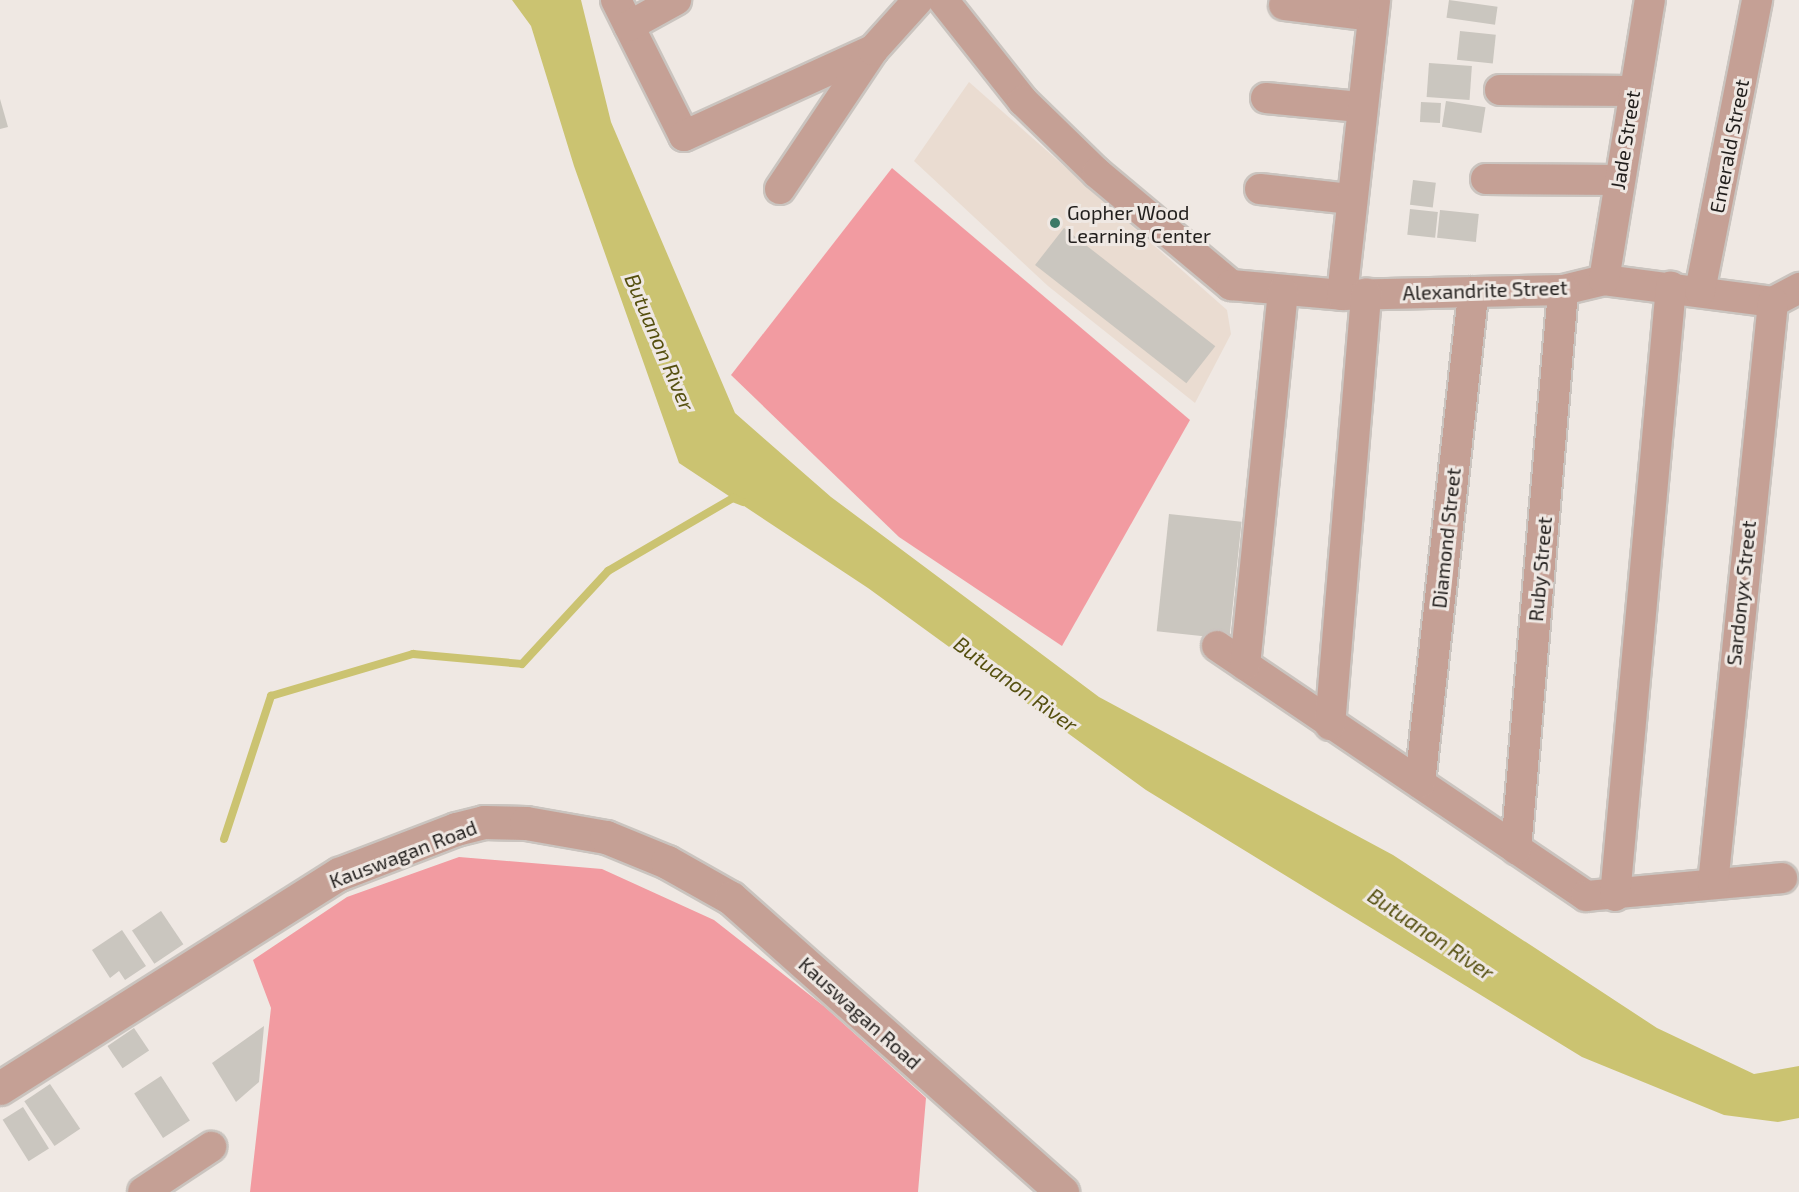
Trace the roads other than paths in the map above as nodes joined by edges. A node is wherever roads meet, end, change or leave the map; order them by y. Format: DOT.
graph roads {
  1 [pos="616,0"];
  2 [pos="676,0"];
  3 [pos="918,0"];
  4 [pos="943,0"];
  5 [pos="1650,0"];
  6 [pos="1757,0"];
  7 [pos="1284,5"];
  8 [pos="1374,8"];
  9 [pos="629,26"];
  10 [pos="873,50"];
  11 [pos="1500,90"];
  12 [pos="1633,91"];
  13 [pos="1266,98"];
  14 [pos="1360,107"];
  15 [pos="1486,179"];
  16 [pos="1618,180"];
  17 [pos="780,189"];
  18 [pos="1260,189"];
  19 [pos="1351,199"];
  20 [pos="1604,280"];
  21 [pos="1671,287"];
  22 [pos="1799,288"];
  23 [pos="1563,290"];
  24 [pos="1700,291"];
  25 [pos="1283,292"];
  26 [pos="1473,292"];
  27 [pos="1354,294"];
  28 [pos="1773,302"];
  29 [pos="1217,646"];
  30 [pos="1245,665"];
  31 [pos="1330,725"];
  32 [pos="1420,783"];
  33 [pos="1516,849"];
  34 [pos="1782,878"];
  35 [pos="1713,885"];
  36 [pos="1615,896"];
  37 [pos="0,1088"];
  38 [pos="212,1147"];
  39 [pos="143,1192"];
  40 [pos="1062,1192"];
  1 -- 9 [label="street"];
  2 -- 9 [label="street"];
  3 -- 10 [label="street"];
  4 -- 25 [label="street, Alexandrite Street"];
  5 -- 12 [label="street, Jade Street"];
  6 -- 24 [label="street, Emerald Street"];
  7 -- 8 [label="street"];
  8 -- 14 [label="street"];
  9 -- 10 [label="street"];
  10 -- 17 [label="street"];
  11 -- 12 [label="street"];
  12 -- 16 [label="street, Jade Street"];
  13 -- 14 [label="street"];
  14 -- 19 [label="street"];
  15 -- 16 [label="street"];
  16 -- 20 [label="street, Jade Street"];
  18 -- 19 [label="street"];
  19 -- 27 [label="street"];
  20 -- 21 [label="street, Alexandrite Street"];
  20 -- 23 [label="street, Alexandrite Street"];
  21 -- 24 [label="street, Alexandrite Street"];
  21 -- 36 [label="street"];
  22 -- 28 [label="street"];
  23 -- 26 [label="street, Alexandrite Street"];
  23 -- 33 [label="street, Ruby Street"];
  24 -- 28 [label="street, Alexandrite Street"];
  25 -- 27 [label="street, Alexandrite Street"];
  25 -- 30 [label="street"];
  26 -- 27 [label="street, Alexandrite Street"];
  26 -- 32 [label="street, Diamond Street"];
  27 -- 31 [label="street"];
  28 -- 35 [label="street, Sardonyx Street"];
  29 -- 30 [label="street"];
  30 -- 31 [label="street"];
  31 -- 32 [label="street"];
  32 -- 33 [label="street"];
  33 -- 36 [label="street"];
  34 -- 35 [label="street"];
  35 -- 36 [label="street"];
  37 -- 40 [label="street, Kauswagan Road"];
  38 -- 39 [label="street"];
}
